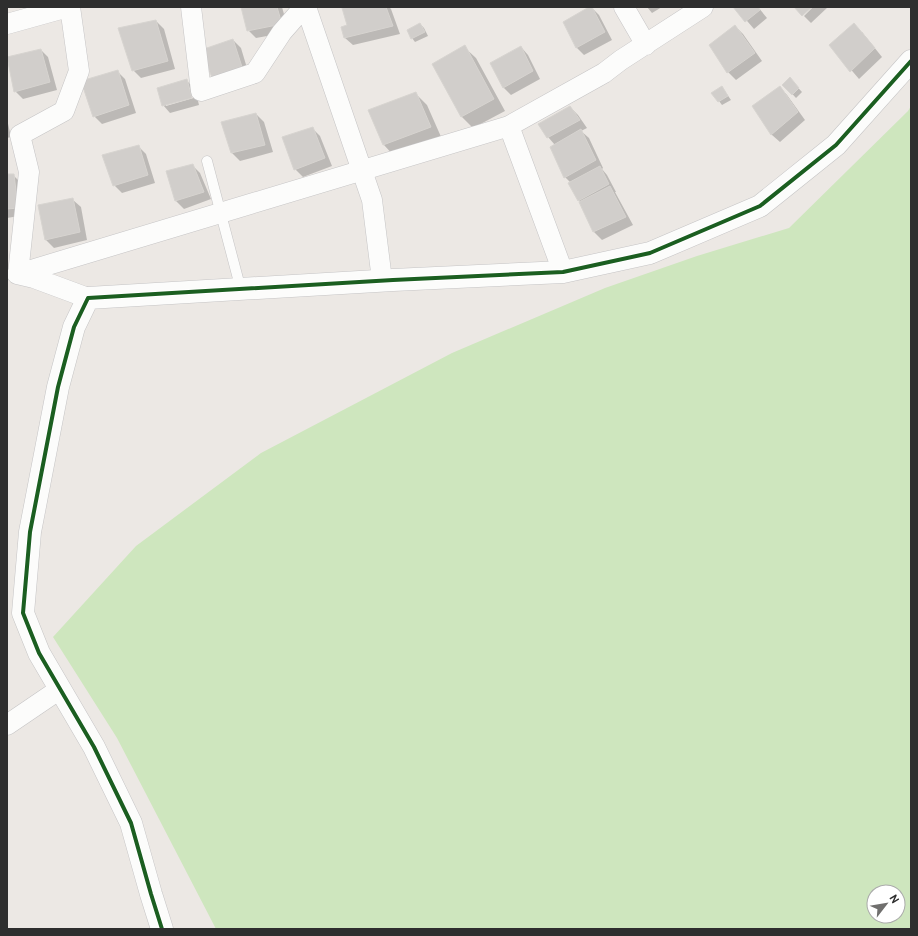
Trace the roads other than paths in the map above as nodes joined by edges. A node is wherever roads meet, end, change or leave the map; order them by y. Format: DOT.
graph roads {
  1 [pos="69,7"];
  2 [pos="191,7"];
  3 [pos="305,7"];
  4 [pos="624,7"];
  5 [pos="703,7"];
  6 [pos="7,24"];
  7 [pos="646,45"];
  8 [pos="911,61"];
  9 [pos="509,126"];
  10 [pos="207,161"];
  11 [pos="362,171"];
  12 [pos="221,213"];
  13 [pos="563,272"];
  14 [pos="12,273"];
  15 [pos="382,280"];
  16 [pos="241,290"];
  17 [pos="88,298"];
  18 [pos="60,690"];
  19 [pos="7,725"];
  20 [pos="162,929"];
  1 -- 6 [label="street"];
  1 -- 14 [label="street"];
  2 -- 3 [label="street"];
  3 -- 11 [label="street"];
  4 -- 7 [label="street"];
  5 -- 7 [label="street"];
  7 -- 9 [label="street"];
  8 -- 13 [label="street"];
  9 -- 11 [label="street"];
  9 -- 13 [label="street"];
  10 -- 12 [label="lane"];
  11 -- 12 [label="street"];
  11 -- 15 [label="street"];
  12 -- 14 [label="street"];
  12 -- 16 [label="lane"];
  13 -- 15 [label="street"];
  14 -- 17 [label="street"];
  15 -- 16 [label="street"];
  16 -- 17 [label="street"];
  17 -- 18 [label="street"];
  18 -- 19 [label="street"];
  18 -- 20 [label="street"];
}
